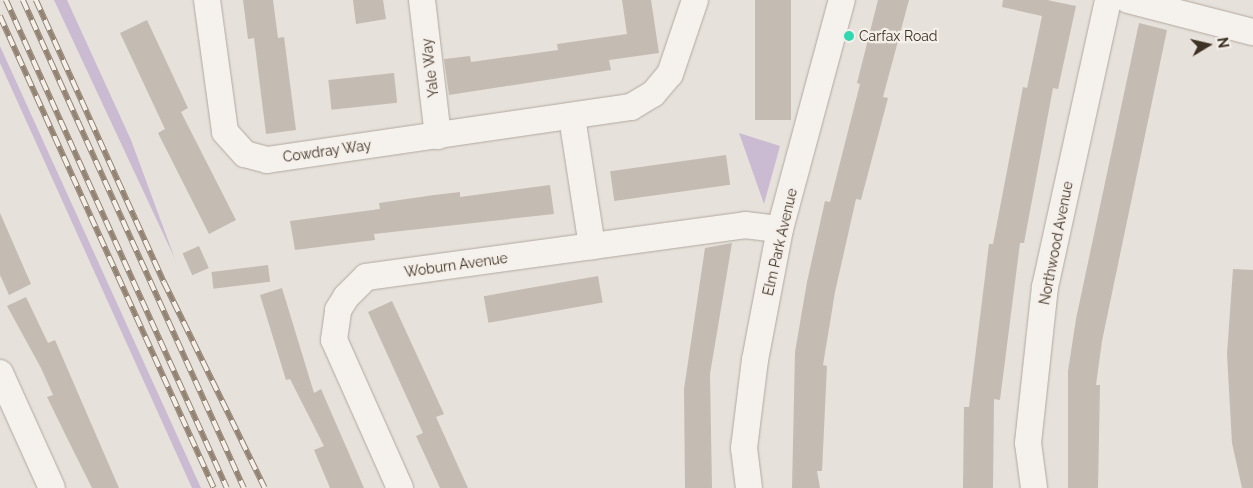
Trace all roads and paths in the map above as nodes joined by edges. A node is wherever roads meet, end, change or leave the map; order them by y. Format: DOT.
graph roads {
  1 [pos="207,0"];
  2 [pos="422,0"];
  3 [pos="695,0"];
  4 [pos="842,0"];
  5 [pos="1108,0"];
  6 [pos="1128,0"];
  7 [pos="1253,32"];
  8 [pos="572,116"];
  9 [pos="438,136"];
  10 [pos="780,230"];
  11 [pos="592,246"];
  12 [pos="0,372"];
  13 [pos="52,488"];
  14 [pos="400,488"];
  15 [pos="749,488"];
  16 [pos="1034,488"];
  1 -- 9 [label="street, Cowdray Way"];
  2 -- 9 [label="street, Yale Way"];
  3 -- 8 [label="street, Cowdray Way"];
  4 -- 10 [label="street, Elm Park Avenue"];
  5 -- 16 [label="street, Northwood Avenue"];
  6 -- 7 [label="street"];
  8 -- 9 [label="street, Cowdray Way"];
  8 -- 11 [label="street"];
  10 -- 11 [label="street, Woburn Avenue"];
  10 -- 15 [label="street, Elm Park Avenue"];
  11 -- 14 [label="street, Woburn Avenue"];
  12 -- 13 [label="street"];
}
